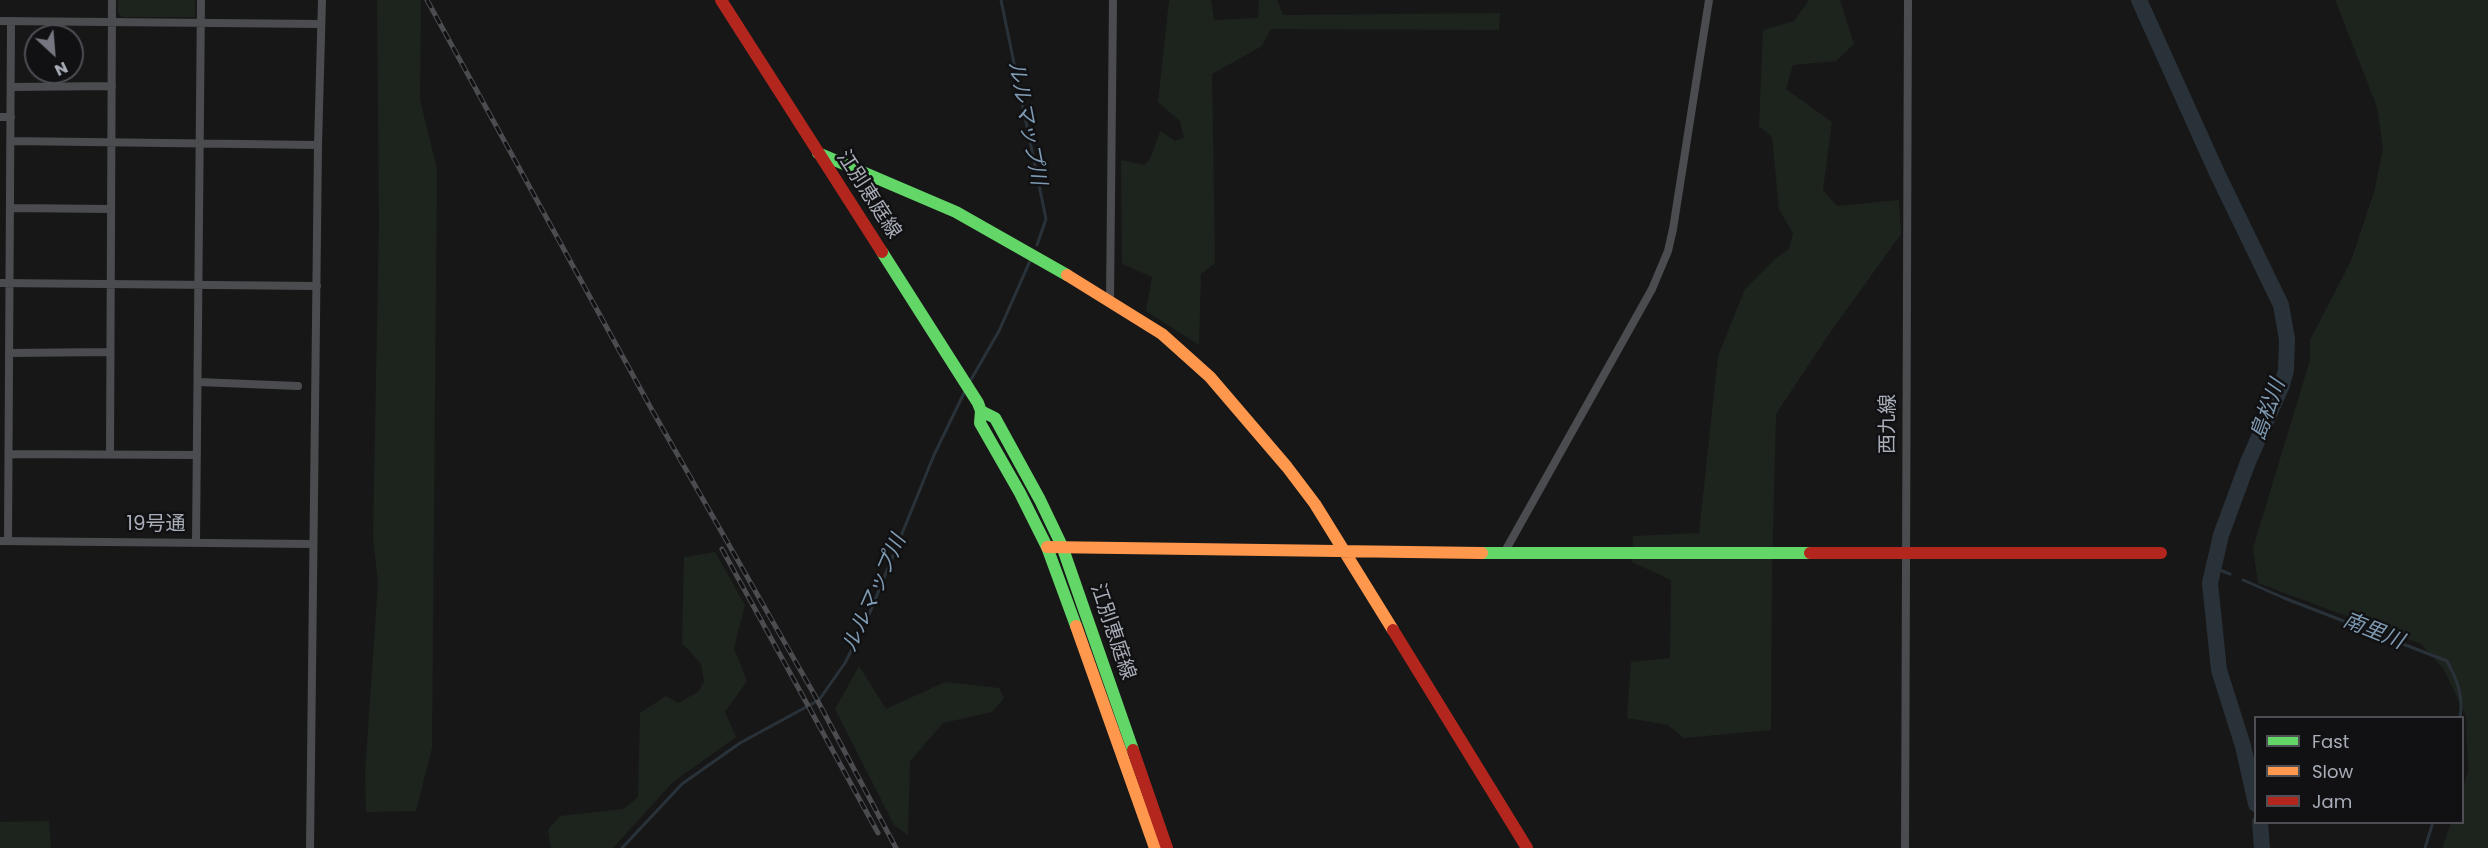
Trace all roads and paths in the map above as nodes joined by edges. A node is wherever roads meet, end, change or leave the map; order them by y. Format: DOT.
graph roads {
  1 [pos="112,0"];
  2 [pos="201,0"];
  3 [pos="322,0"];
  4 [pos="721,0"];
  5 [pos="1113,0"];
  6 [pos="1709,0"];
  7 [pos="1908,0"];
  8 [pos="0,21"];
  9 [pos="11,21"];
  10 [pos="112,22"];
  11 [pos="201,23"];
  12 [pos="321,24"];
  13 [pos="112,86"];
  14 [pos="11,87"];
  15 [pos="0,117"];
  16 [pos="10,117"];
  17 [pos="10,141"];
  18 [pos="111,142"];
  19 [pos="199,143"];
  20 [pos="318,144"];
  21 [pos="818,153"];
  22 [pos="10,208"];
  23 [pos="111,209"];
  24 [pos="5,284"];
  25 [pos="198,284"];
  26 [pos="111,285"];
  27 [pos="317,286"];
  28 [pos="1110,300"];
  29 [pos="110,352"];
  30 [pos="9,353"];
  31 [pos="198,382"];
  32 [pos="298,386"];
  33 [pos="980,407"];
  34 [pos="9,454"];
  35 [pos="110,454"];
  36 [pos="197,455"];
  37 [pos="4,541"];
  38 [pos="196,542"];
  39 [pos="313,544"];
  40 [pos="1062,546"];
  41 [pos="1047,547"];
  42 [pos="1344,550"];
  43 [pos="2161,552"];
  44 [pos="1504,553"];
  45 [pos="1905,553"];
  46 [pos="309,848"];
  47 [pos="1155,848"];
  48 [pos="1167,848"];
  49 [pos="1527,848"];
  50 [pos="1905,848"];
  1 -- 10 [label="street"];
  2 -- 11 [label="street"];
  3 -- 12 [label="street"];
  4 -- 21 [label="street, 江別恵庭線"];
  5 -- 28 [label="street"];
  6 -- 44 [label="street"];
  7 -- 45 [label="street, 西九線"];
  8 -- 9 [label="street"];
  9 -- 10 [label="street"];
  9 -- 14 [label="street"];
  10 -- 11 [label="street"];
  10 -- 13 [label="street"];
  11 -- 12 [label="street"];
  11 -- 19 [label="street"];
  12 -- 20 [label="street"];
  13 -- 14 [label="street"];
  13 -- 18 [label="street"];
  14 -- 16 [label="street"];
  15 -- 16 [label="street"];
  16 -- 17 [label="street"];
  17 -- 18 [label="street"];
  17 -- 22 [label="street"];
  18 -- 19 [label="street"];
  18 -- 23 [label="street"];
  19 -- 20 [label="street"];
  19 -- 25 [label="street"];
  20 -- 27 [label="street"];
  21 -- 28 [label="street"];
  21 -- 33 [label="street, 江別恵庭線"];
  22 -- 23 [label="street"];
  22 -- 24 [label="street"];
  23 -- 26 [label="street"];
  24 -- 26 [label="street"];
  24 -- 30 [label="street"];
  25 -- 26 [label="street"];
  25 -- 27 [label="street"];
  25 -- 31 [label="street"];
  26 -- 29 [label="street"];
  27 -- 39 [label="street"];
  28 -- 42 [label="street"];
  29 -- 30 [label="street"];
  29 -- 35 [label="street"];
  30 -- 34 [label="street"];
  31 -- 32 [label="street"];
  31 -- 36 [label="street"];
  33 -- 40 [label="street, 江別恵庭線"];
  33 -- 41 [label="street, 江別恵庭線"];
  34 -- 35 [label="street"];
  34 -- 37 [label="street"];
  35 -- 36 [label="street"];
  36 -- 38 [label="street"];
  37 -- 38 [label="street, 19号通"];
  38 -- 39 [label="street, 19号通"];
  39 -- 46 [label="street"];
  40 -- 41 [label="street"];
  40 -- 42 [label="street"];
  40 -- 48 [label="street, 江別恵庭線"];
  41 -- 47 [label="street, 江別恵庭線"];
  42 -- 44 [label="street"];
  42 -- 49 [label="street"];
  43 -- 45 [label="street"];
  44 -- 45 [label="street"];
  45 -- 50 [label="street, 西九線"];
}
